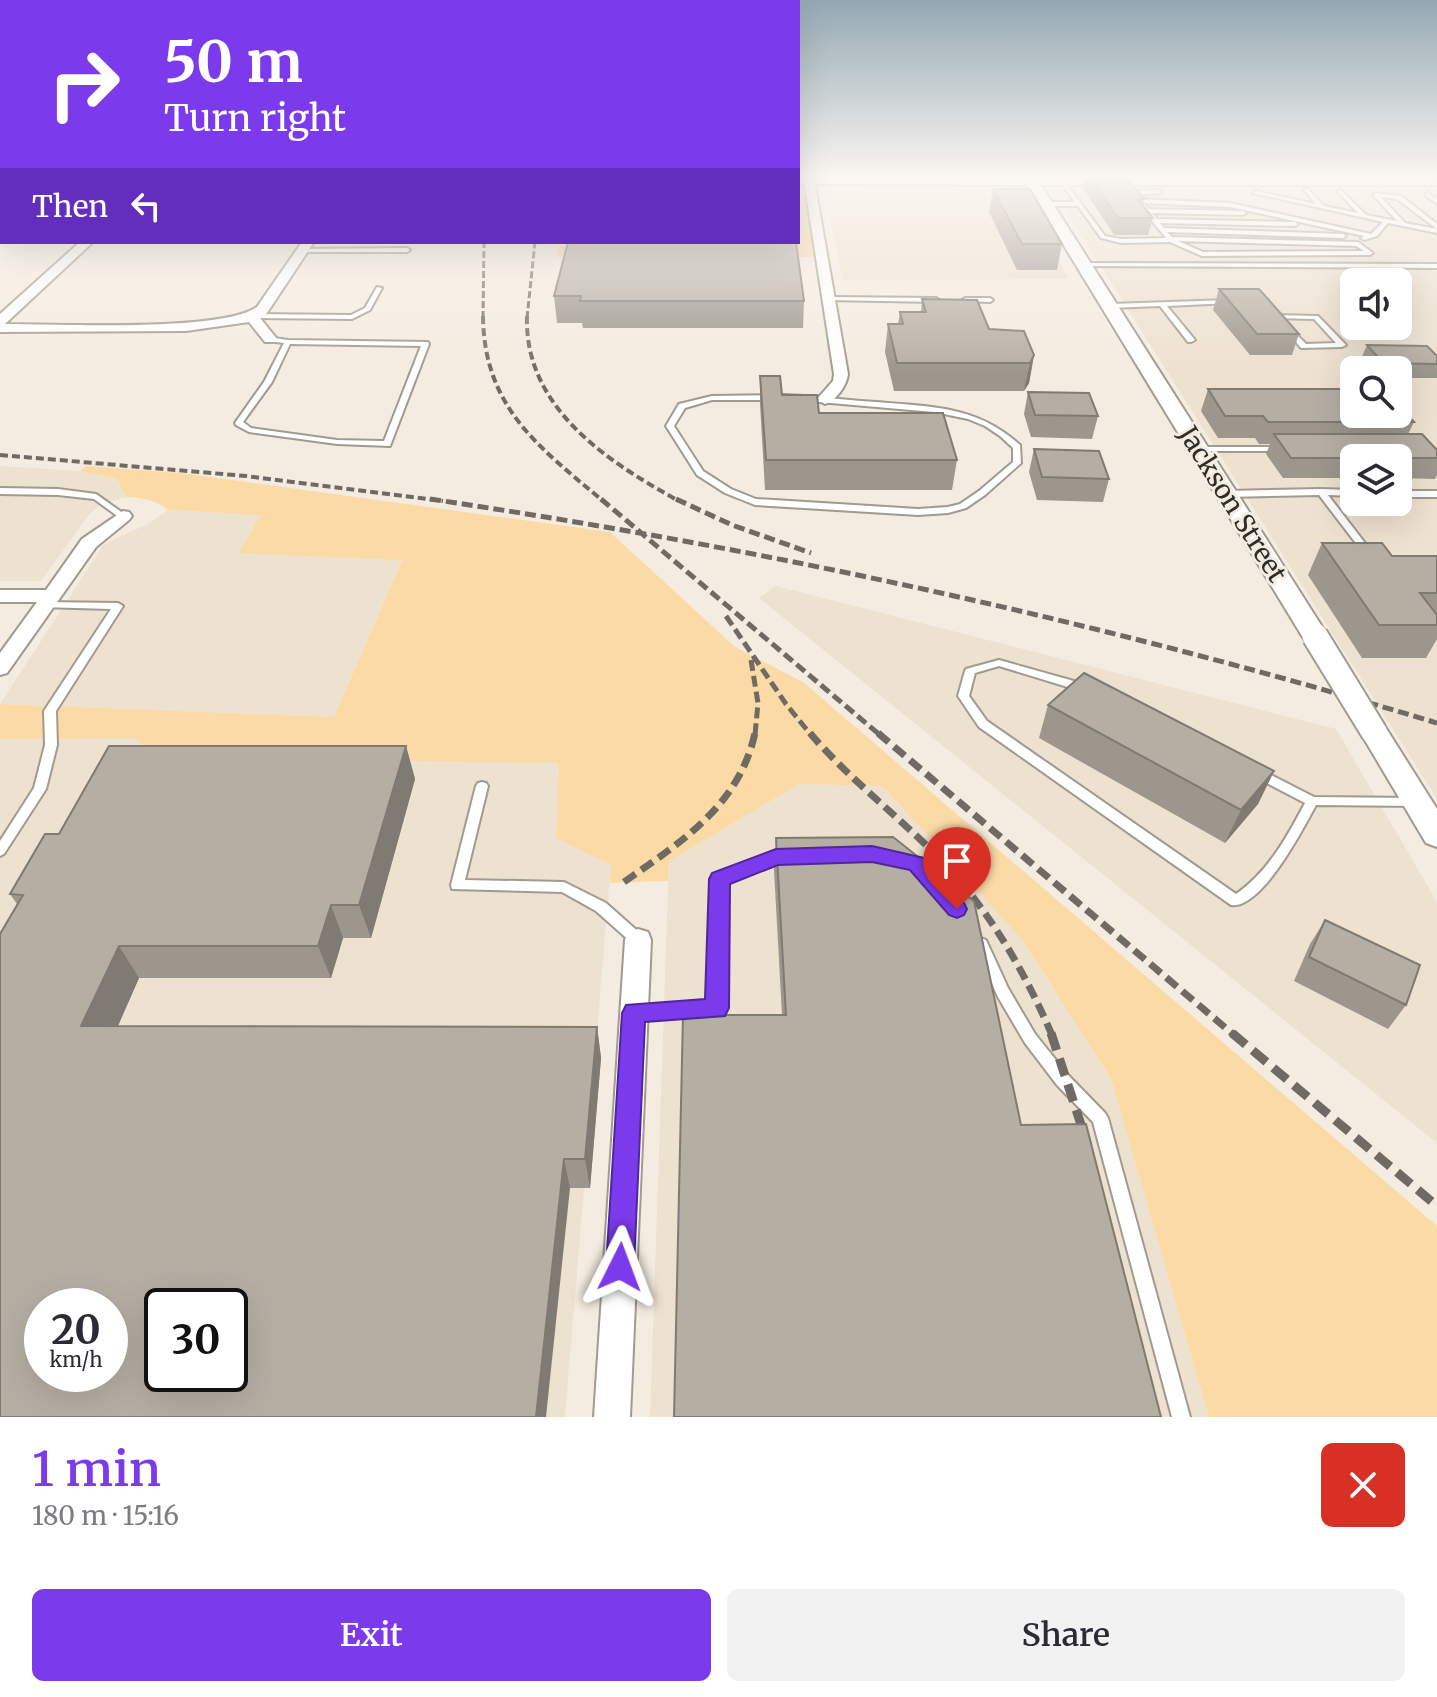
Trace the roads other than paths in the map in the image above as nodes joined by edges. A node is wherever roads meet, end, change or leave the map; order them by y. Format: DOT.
graph roads {
  1 [pos="816,240"];
  2 [pos="1069,240"];
  3 [pos="1171,240"];
  4 [pos="1195,240"];
  5 [pos="1343,240"];
  6 [pos="1358,241"];
  7 [pos="85,244"];
  8 [pos="305,246"];
  9 [pos="407,250"];
  10 [pos="1084,265"];
  11 [pos="1437,266"];
  12 [pos="379,288"];
  13 [pos="829,299"];
  14 [pos="942,300"];
  15 [pos="958,300"];
  16 [pos="990,300"];
  17 [pos="1245,303"];
  18 [pos="1110,306"];
  19 [pos="1163,306"];
  20 [pos="1270,310"];
  21 [pos="253,317"];
  22 [pos="1277,317"];
  23 [pos="0,321"];
  24 [pos="0,328"];
  25 [pos="270,339"];
  26 [pos="1191,340"];
  27 [pos="288,342"];
  28 [pos="825,399"];
  29 [pos="1198,449"];
  30 [pos="1293,449"];
  31 [pos="0,491"];
  32 [pos="1321,492"];
  33 [pos="1340,493"];
  34 [pos="1226,494"];
  35 [pos="1412,494"];
  36 [pos="1437,494"];
  37 [pos="123,516"];
  38 [pos="1377,565"];
  39 [pos="0,596"];
  40 [pos="47,601"];
  41 [pos="0,668"];
  42 [pos="1100,695"];
  43 [pos="1247,768"];
  44 [pos="482,786"];
  45 [pos="1312,801"];
  46 [pos="1416,802"];
  47 [pos="1437,835"];
  48 [pos="0,851"];
  49 [pos="808,856"];
  50 [pos="977,932"];
  51 [pos="638,940"];
  52 [pos="634,1013"];
  53 [pos="612,1417"];
  54 [pos="1181,1417"];
  1 -- 13 [label="street"];
  2 -- 10 [label="street, Jackson Street"];
  3 -- 6 [label="lane"];
  4 -- 6 [label="lane"];
  5 -- 6 [label="lane"];
  7 -- 23 [label="street"];
  8 -- 9 [label="lane"];
  8 -- 21 [label="street"];
  10 -- 11 [label="lane"];
  10 -- 18 [label="street, Jackson Street"];
  12 -- 21 [label="lane"];
  13 -- 14 [label="lane"];
  13 -- 28 [label="street"];
  15 -- 16 [label="lane"];
  17 -- 19 [label="lane"];
  18 -- 19 [label="lane"];
  18 -- 29 [label="street, Jackson Street"];
  19 -- 26 [label="lane"];
  20 -- 22 [label="lane"];
  21 -- 24 [label="street"];
  21 -- 25 [label="street"];
  22 -- 22 [label="lane"];
  25 -- 27 [label="lane"];
  27 -- 27 [label="lane"];
  28 -- 28 [label="lane"];
  29 -- 30 [label="lane"];
  29 -- 34 [label="street, Jackson Street"];
  31 -- 37 [label="lane"];
  32 -- 33 [label="lane"];
  32 -- 34 [label="lane"];
  32 -- 38 [label="lane"];
  34 -- 46 [label="street, Jackson Street, bridge"];
  35 -- 36 [label="lane"];
  37 -- 40 [label="street"];
  39 -- 40 [label="street"];
  40 -- 41 [label="street"];
  40 -- 48 [label="lane"];
  42 -- 45 [label="lane"];
  43 -- 45 [label="lane"];
  44 -- 51 [label="lane"];
  45 -- 46 [label="lane"];
  46 -- 47 [label="street, Jackson Street"];
  49 -- 52 [label="lane"];
  50 -- 54 [label="lane"];
  51 -- 52 [label="street"];
  52 -- 53 [label="street"];
}
